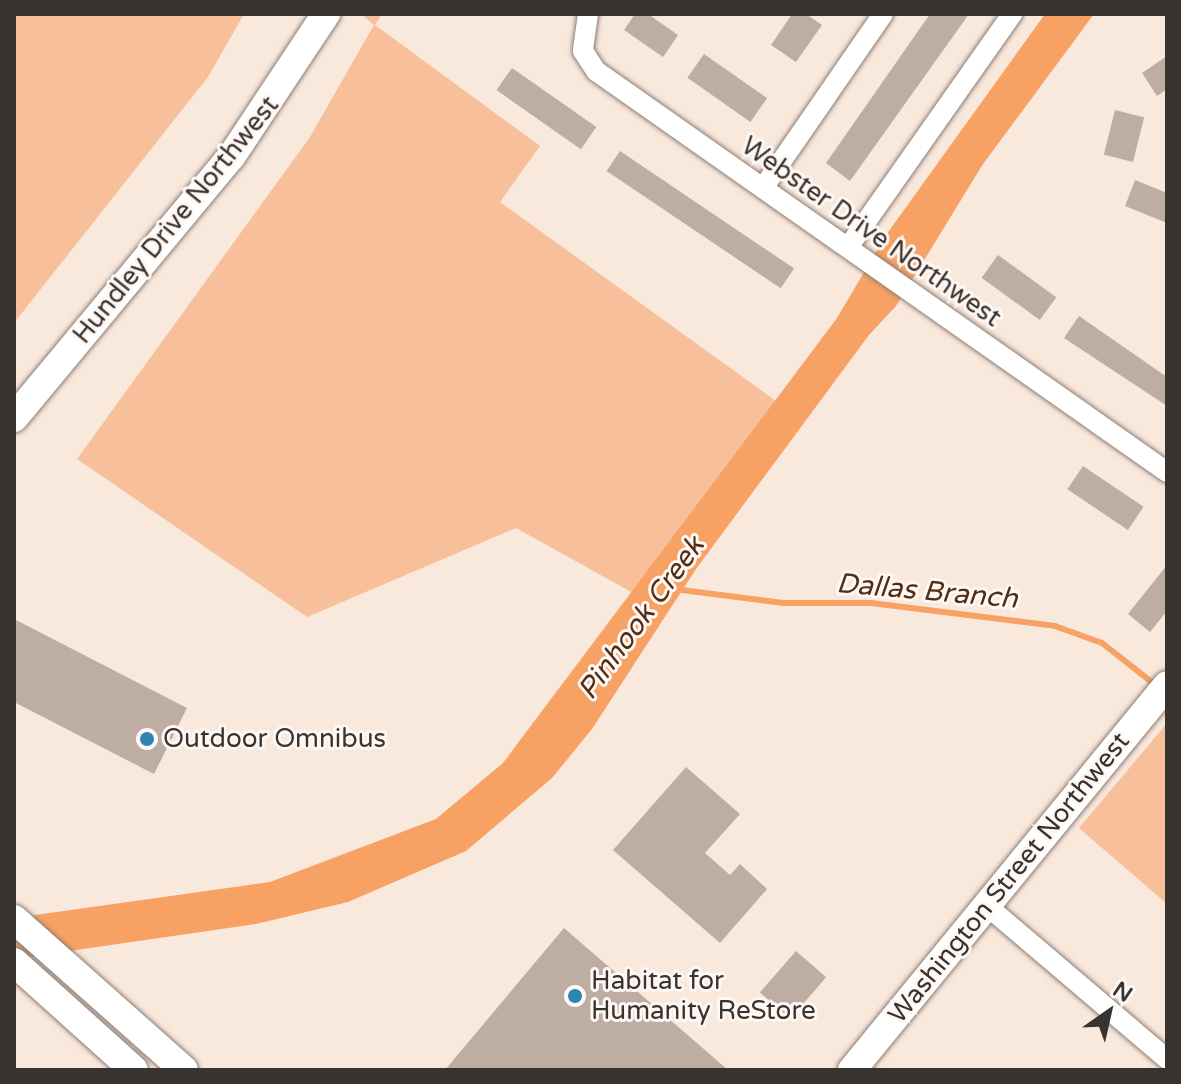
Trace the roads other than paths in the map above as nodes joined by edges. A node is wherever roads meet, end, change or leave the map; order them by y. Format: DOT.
graph roads {
  1 [pos="326,14"];
  2 [pos="588,14"];
  3 [pos="883,14"];
  4 [pos="1012,14"];
  5 [pos="763,188"];
  6 [pos="849,246"];
  7 [pos="14,418"];
  8 [pos="1167,472"];
  9 [pos="1159,696"];
  10 [pos="986,905"];
  11 [pos="14,919"];
  12 [pos="14,962"];
  13 [pos="1167,1059"];
  14 [pos="134,1070"];
  15 [pos="184,1070"];
  16 [pos="852,1070"];
  1 -- 7 [label="main road, Hundley Drive Northwest"];
  2 -- 5 [label="street, Webster Drive Northwest"];
  3 -- 5 [label="street"];
  4 -- 6 [label="street"];
  5 -- 6 [label="street, Webster Drive Northwest"];
  6 -- 8 [label="street, Webster Drive Northwest"];
  9 -- 10 [label="main road, Washington Street Northwest"];
  10 -- 13 [label="street"];
  10 -- 16 [label="main road, Washington Street Northwest"];
  11 -- 15 [label="main road"];
  12 -- 14 [label="main road"];
}
